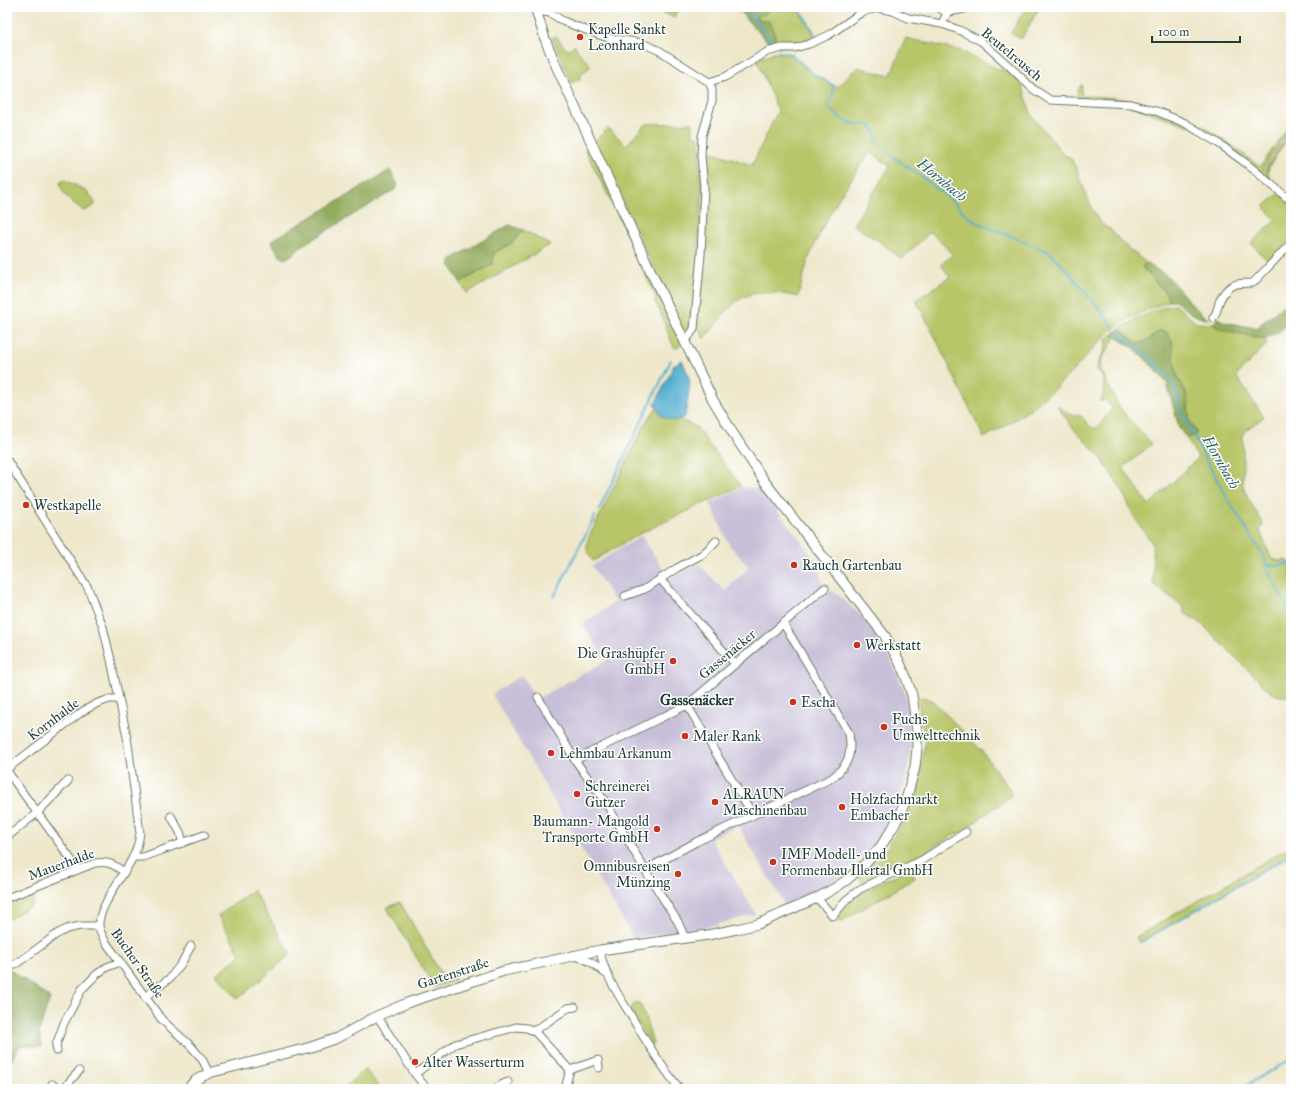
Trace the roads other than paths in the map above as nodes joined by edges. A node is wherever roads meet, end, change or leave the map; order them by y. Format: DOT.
graph roads {
  1 [pos="938,7"];
  2 [pos="968,7"];
  3 [pos="535,9"];
  4 [pos="947,13"];
  5 [pos="942,24"];
  6 [pos="709,82"];
  7 [pos="1291,201"];
  8 [pos="1291,243"];
  9 [pos="1214,318"];
  10 [pos="685,342"];
  11 [pos="7,460"];
  12 [pos="716,541"];
  13 [pos="660,579"];
  14 [pos="824,588"];
  15 [pos="625,596"];
  16 [pos="783,623"];
  17 [pos="735,664"];
  18 [pos="538,696"];
  19 [pos="118,699"];
  20 [pos="687,705"];
  21 [pos="575,760"];
  22 [pos="7,770"];
  23 [pos="68,781"];
  24 [pos="37,813"];
  25 [pos="753,815"];
  26 [pos="171,816"];
  27 [pos="966,832"];
  28 [pos="204,835"];
  29 [pos="7,837"];
  30 [pos="183,843"];
  31 [pos="133,857"];
  32 [pos="78,869"];
  33 [pos="645,870"];
  34 [pos="124,872"];
  35 [pos="7,898"];
  36 [pos="817,898"];
  37 [pos="99,926"];
  38 [pos="685,938"];
  39 [pos="191,946"];
  40 [pos="600,950"];
  41 [pos="572,956"];
  42 [pos="120,962"];
  43 [pos="7,968"];
  44 [pos="608,975"];
  45 [pos="145,997"];
  46 [pos="575,1007"];
  47 [pos="377,1016"];
  48 [pos="534,1031"];
  49 [pos="57,1051"];
  50 [pos="599,1068"];
  51 [pos="570,1070"];
  52 [pos="79,1071"];
  53 [pos="209,1073"];
  54 [pos="414,1074"];
  55 [pos="508,1082"];
  56 [pos="52,1084"];
  57 [pos="58,1089"];
  58 [pos="64,1089"];
  59 [pos="187,1089"];
  60 [pos="427,1089"];
  61 [pos="496,1089"];
  62 [pos="564,1089"];
  63 [pos="680,1089"];
  1 -- 4 [label="street"];
  2 -- 4 [label="street"];
  3 -- 6 [label="street"];
  3 -- 10 [label="main road, Gartenstraße"];
  4 -- 5 [label="street"];
  5 -- 6 [label="street, Beutelreusch"];
  5 -- 7 [label="street, Beutelreusch"];
  6 -- 10 [label="street"];
  8 -- 9 [label="street"];
  10 -- 36 [label="main road, Gartenstraße"];
  11 -- 19 [label="street, Bucher Straße"];
  12 -- 13 [label="street"];
  13 -- 15 [label="street"];
  13 -- 17 [label="street"];
  14 -- 16 [label="street, Gassenäcker"];
  16 -- 17 [label="street, Gassenäcker"];
  16 -- 25 [label="street"];
  17 -- 20 [label="street, Gassenäcker"];
  18 -- 21 [label="street"];
  19 -- 22 [label="street, Kornhalde"];
  19 -- 31 [label="street, Bucher Straße"];
  20 -- 21 [label="street, Gassenäcker"];
  20 -- 25 [label="street"];
  21 -- 33 [label="street"];
  22 -- 24 [label="street"];
  23 -- 24 [label="street"];
  24 -- 29 [label="street"];
  24 -- 32 [label="street"];
  25 -- 33 [label="street"];
  26 -- 30 [label="street"];
  27 -- 36 [label="street"];
  28 -- 30 [label="street"];
  30 -- 31 [label="street"];
  31 -- 34 [label="street, Bucher Straße"];
  32 -- 34 [label="street, Mauerhalde"];
  32 -- 35 [label="street, Mauerhalde"];
  33 -- 38 [label="street"];
  34 -- 37 [label="street, Bucher Straße"];
  36 -- 38 [label="main road, Gartenstraße"];
  37 -- 42 [label="street, Bucher Straße"];
  37 -- 43 [label="street"];
  38 -- 40 [label="main road, Gartenstraße"];
  39 -- 45 [label="street"];
  40 -- 41 [label="main road, Gartenstraße"];
  40 -- 44 [label="street"];
  41 -- 44 [label="street"];
  41 -- 47 [label="main road, Gartenstraße"];
  42 -- 45 [label="street, Bucher Straße"];
  42 -- 49 [label="street"];
  44 -- 63 [label="street"];
  45 -- 53 [label="street, Bucher Straße"];
  46 -- 48 [label="street"];
  47 -- 53 [label="main road, Gartenstraße"];
  47 -- 54 [label="street"];
  48 -- 51 [label="street"];
  48 -- 54 [label="street"];
  50 -- 51 [label="street"];
  51 -- 62 [label="street"];
  52 -- 58 [label="street"];
  53 -- 59 [label="main road, Gartenstraße"];
  54 -- 60 [label="street"];
  55 -- 61 [label="street"];
  56 -- 57 [label="street"];
}
